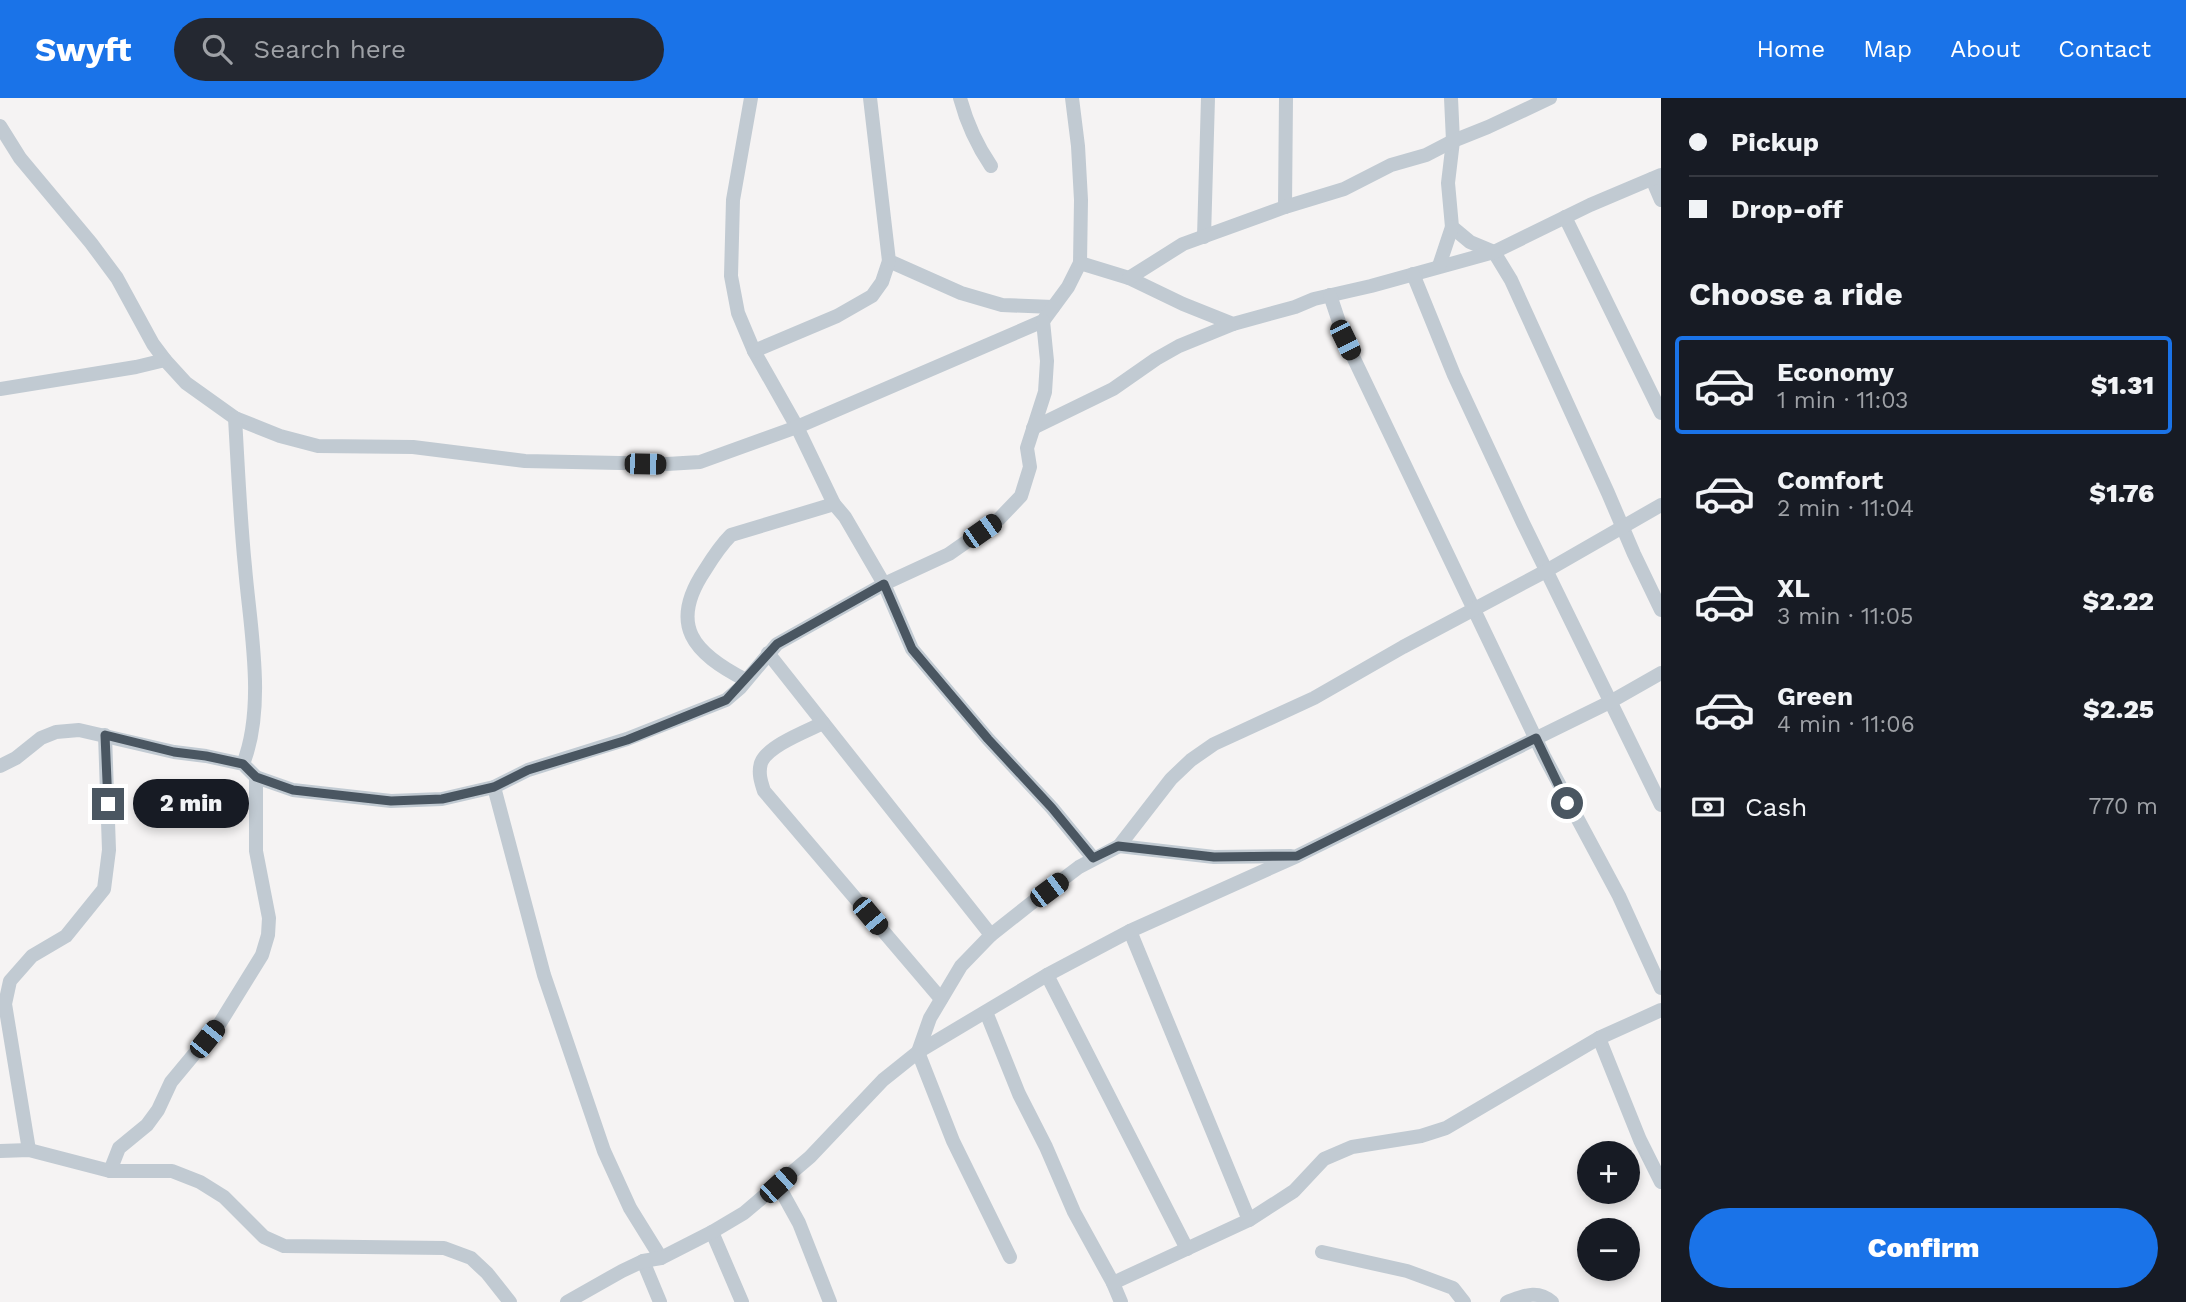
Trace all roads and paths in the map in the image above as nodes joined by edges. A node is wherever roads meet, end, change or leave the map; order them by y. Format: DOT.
graph roads {
  1 [pos="751,98"];
  2 [pos="870,98"];
  3 [pos="960,98"];
  4 [pos="1072,98"];
  5 [pos="1208,98"];
  6 [pos="1286,98"];
  7 [pos="1451,98"];
  8 [pos="1549,98"];
  9 [pos="0,127"];
  10 [pos="1453,141"];
  11 [pos="991,166"];
  12 [pos="1656,177"];
  13 [pos="1661,200"];
  14 [pos="1285,206"];
  15 [pos="1565,217"];
  16 [pos="1452,227"];
  17 [pos="1204,237"];
  18 [pos="1494,252"];
  19 [pos="889,261"];
  20 [pos="1080,263"];
  21 [pos="1439,266"];
  22 [pos="1413,274"];
  23 [pos="1129,278"];
  24 [pos="1331,295"];
  25 [pos="1053,307"];
  26 [pos="1043,321"];
  27 [pos="1233,324"];
  28 [pos="754,351"];
  29 [pos="164,360"];
  30 [pos="0,389"];
  31 [pos="1661,413"];
  32 [pos="234,418"];
  33 [pos="797,427"];
  34 [pos="1032,428"];
  35 [pos="834,504"];
  36 [pos="1661,505"];
  37 [pos="1623,527"];
  38 [pos="1546,571"];
  39 [pos="884,584"];
  40 [pos="1475,610"];
  41 [pos="1661,610"];
  42 [pos="768,653"];
  43 [pos="1661,673"];
  44 [pos="746,680"];
  45 [pos="1609,702"];
  46 [pos="823,723"];
  47 [pos="105,735"];
  48 [pos="1536,738"];
  49 [pos="243,764"];
  50 [pos="0,766"];
  51 [pos="256,777"];
  52 [pos="494,787"];
  53 [pos="1661,805"];
  54 [pos="1118,846"];
  55 [pos="1297,856"];
  56 [pos="1093,858"];
  57 [pos="1130,931"];
  58 [pos="991,935"];
  59 [pos="1047,975"];
  60 [pos="1661,988"];
  61 [pos="941,999"];
  62 [pos="1661,1010"];
  63 [pos="986,1012"];
  64 [pos="1599,1038"];
  65 [pos="918,1052"];
  66 [pos="29,1150"];
  67 [pos="0,1151"];
  68 [pos="110,1171"];
  69 [pos="1661,1182"];
  70 [pos="778,1185"];
  71 [pos="1249,1220"];
  72 [pos="712,1232"];
  73 [pos="1187,1249"];
  74 [pos="1322,1252"];
  75 [pos="1010,1257"];
  76 [pos="661,1258"];
  77 [pos="643,1261"];
  78 [pos="1113,1283"];
  79 [pos="510,1302"];
  80 [pos="567,1302"];
  81 [pos="660,1302"];
  82 [pos="743,1302"];
  83 [pos="830,1302"];
  84 [pos="1121,1302"];
  85 [pos="1464,1302"];
  86 [pos="1507,1302"];
  87 [pos="1552,1302"];
  1 -- 28 [label="street"];
  2 -- 19 [label="street"];
  3 -- 11 [label="street"];
  4 -- 20 [label="street"];
  5 -- 17 [label="street"];
  6 -- 14 [label="street"];
  7 -- 10 [label="street"];
  8 -- 10 [label="street"];
  9 -- 29 [label="street"];
  10 -- 14 [label="street"];
  10 -- 16 [label="street"];
  12 -- 13 [label="street"];
  12 -- 15 [label="street"];
  14 -- 17 [label="street"];
  15 -- 18 [label="street"];
  15 -- 31 [label="street"];
  16 -- 18 [label="street"];
  16 -- 21 [label="street"];
  17 -- 23 [label="street"];
  18 -- 21 [label="street"];
  18 -- 37 [label="street"];
  19 -- 25 [label="street"];
  19 -- 28 [label="street"];
  20 -- 23 [label="street"];
  20 -- 25 [label="street"];
  21 -- 22 [label="street"];
  22 -- 24 [label="street"];
  22 -- 38 [label="street"];
  23 -- 27 [label="street"];
  24 -- 27 [label="street"];
  24 -- 40 [label="street"];
  25 -- 26 [label="street"];
  26 -- 33 [label="street"];
  26 -- 34 [label="street"];
  27 -- 34 [label="street"];
  28 -- 33 [label="street"];
  29 -- 30 [label="street"];
  29 -- 32 [label="street"];
  32 -- 33 [label="street"];
  32 -- 49 [label="street"];
  33 -- 35 [label="street"];
  34 -- 39 [label="street"];
  35 -- 39 [label="street"];
  35 -- 44 [label="street"];
  36 -- 37 [label="street"];
  37 -- 38 [label="street"];
  37 -- 41 [label="street"];
  38 -- 40 [label="street"];
  38 -- 45 [label="street"];
  39 -- 42 [label="street"];
  39 -- 56 [label="street"];
  40 -- 48 [label="street"];
  40 -- 54 [label="street"];
  42 -- 44 [label="street"];
  42 -- 46 [label="street"];
  43 -- 45 [label="street"];
  44 -- 52 [label="street"];
  45 -- 48 [label="street"];
  45 -- 53 [label="street"];
  46 -- 58 [label="street"];
  46 -- 61 [label="street"];
  47 -- 49 [label="street"];
  47 -- 50 [label="street"];
  47 -- 66 [label="street"];
  48 -- 55 [label="street"];
  48 -- 60 [label="street"];
  49 -- 51 [label="street"];
  51 -- 52 [label="street"];
  51 -- 68 [label="street"];
  52 -- 76 [label="street"];
  54 -- 55 [label="street"];
  54 -- 56 [label="street"];
  55 -- 57 [label="street"];
  56 -- 58 [label="street"];
  57 -- 59 [label="street"];
  57 -- 71 [label="street"];
  58 -- 61 [label="street"];
  59 -- 63 [label="street"];
  59 -- 73 [label="street"];
  61 -- 65 [label="street"];
  62 -- 64 [label="street"];
  63 -- 65 [label="street"];
  63 -- 78 [label="street"];
  64 -- 69 [label="street"];
  64 -- 71 [label="street"];
  65 -- 70 [label="street"];
  65 -- 75 [label="street"];
  66 -- 67 [label="street"];
  66 -- 68 [label="street"];
  68 -- 79 [label="street"];
  70 -- 72 [label="street"];
  70 -- 83 [label="street"];
  71 -- 73 [label="street"];
  72 -- 76 [label="street"];
  72 -- 82 [label="street"];
  73 -- 78 [label="street"];
  74 -- 85 [label="street"];
  76 -- 77 [label="street"];
  77 -- 80 [label="street"];
  77 -- 81 [label="street"];
  78 -- 84 [label="street"];
  86 -- 87 [label="street"];
}
